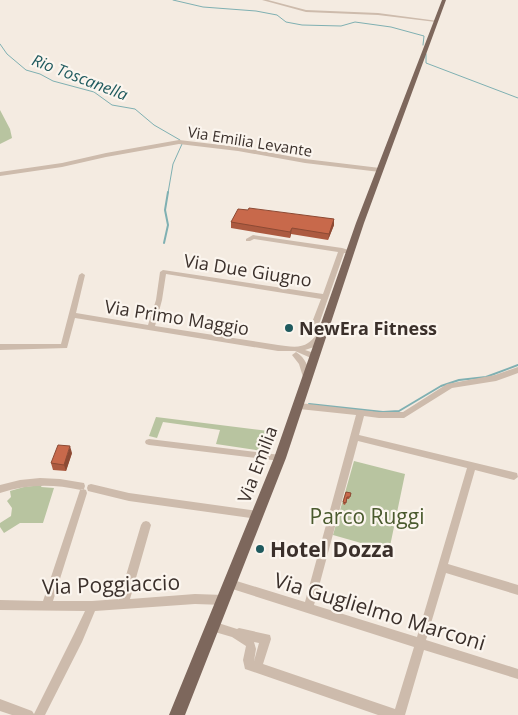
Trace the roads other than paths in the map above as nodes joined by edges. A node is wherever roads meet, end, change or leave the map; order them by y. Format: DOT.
graph roads {
  1 [pos="265,0"];
  2 [pos="444,0"];
  3 [pos="436,20"];
  4 [pos="380,170"];
  5 [pos="0,174"];
  6 [pos="248,240"];
  7 [pos="346,251"];
  8 [pos="82,275"];
  9 [pos="325,297"];
  10 [pos="72,315"];
  11 [pos="315,325"];
  12 [pos="151,327"];
  13 [pos="322,334"];
  14 [pos="0,347"];
  15 [pos="296,352"];
  16 [pos="314,356"];
  17 [pos="518,370"];
  18 [pos="307,377"];
  19 [pos="298,406"];
  20 [pos="361,413"];
  21 [pos="354,437"];
  22 [pos="149,442"];
  23 [pos="280,458"];
  24 [pos="472,466"];
  25 [pos="514,476"];
  26 [pos="0,489"];
  27 [pos="85,489"];
  28 [pos="258,515"];
  29 [pos="146,525"];
  30 [pos="442,567"];
  31 [pos="230,584"];
  32 [pos="518,590"];
  33 [pos="224,600"];
  34 [pos="123,604"];
  35 [pos="0,605"];
  36 [pos="47,605"];
  37 [pos="92,606"];
  38 [pos="308,609"];
  39 [pos="212,626"];
  40 [pos="234,633"];
  41 [pos="420,642"];
  42 [pos="257,667"];
  43 [pos="518,674"];
  44 [pos="0,705"];
  45 [pos="28,715"];
  46 [pos="39,715"];
  47 [pos="177,715"];
  48 [pos="397,715"];
  1 -- 3 [label="street"];
  2 -- 3 [label="main road"];
  3 -- 4 [label="main road"];
  4 -- 5 [label="street, Via Emilia Levante"];
  4 -- 7 [label="main road, Via Emilia"];
  6 -- 7 [label="street"];
  7 -- 9 [label="street, Via Due Giugno"];
  7 -- 13 [label="main road, Via Emilia"];
  8 -- 10 [label="street"];
  9 -- 11 [label="street, Via Due Giugno"];
  9 -- 12 [label="street, Via Due Giugno"];
  10 -- 12 [label="street, Via Primo Maggio"];
  10 -- 14 [label="street"];
  12 -- 15 [label="street, Via Primo Maggio"];
  13 -- 15 [label="street"];
  13 -- 16 [label="main road, Via Emilia"];
  15 -- 16 [label="street, Via Primo Maggio"];
  15 -- 18 [label="street"];
  16 -- 18 [label="main road, Via Emilia"];
  17 -- 20 [label="street"];
  18 -- 19 [label="main road, Via Emilia"];
  19 -- 20 [label="street"];
  19 -- 23 [label="main road, Via Emilia"];
  20 -- 21 [label="street"];
  21 -- 24 [label="street"];
  21 -- 38 [label="street"];
  22 -- 23 [label="street"];
  23 -- 28 [label="main road, Via Emilia"];
  24 -- 25 [label="street"];
  24 -- 30 [label="street"];
  26 -- 27 [label="street"];
  27 -- 28 [label="street"];
  27 -- 36 [label="street"];
  28 -- 31 [label="main road, Via Emilia"];
  29 -- 34 [label="street"];
  30 -- 32 [label="street"];
  30 -- 41 [label="street"];
  31 -- 33 [label="main road, Via Emilia"];
  31 -- 38 [label="street, Via Guglielmo Marconi"];
  33 -- 34 [label="street, Via Poggiaccio"];
  33 -- 39 [label="main road, Via Emilia"];
  34 -- 37 [label="street, Via Poggiaccio"];
  35 -- 36 [label="street, Via Poggiaccio"];
  36 -- 37 [label="street, Via Poggiaccio"];
  37 -- 46 [label="street"];
  38 -- 41 [label="street, Via Guglielmo Marconi"];
  39 -- 40 [label="street"];
  39 -- 47 [label="main road, Via Emilia"];
  40 -- 42 [label="street"];
  40 -- 42 [label="street"];
  41 -- 43 [label="street, Via Guglielmo Marconi"];
  41 -- 48 [label="street"];
  42 -- 48 [label="street"];
  44 -- 45 [label="street"];
}
